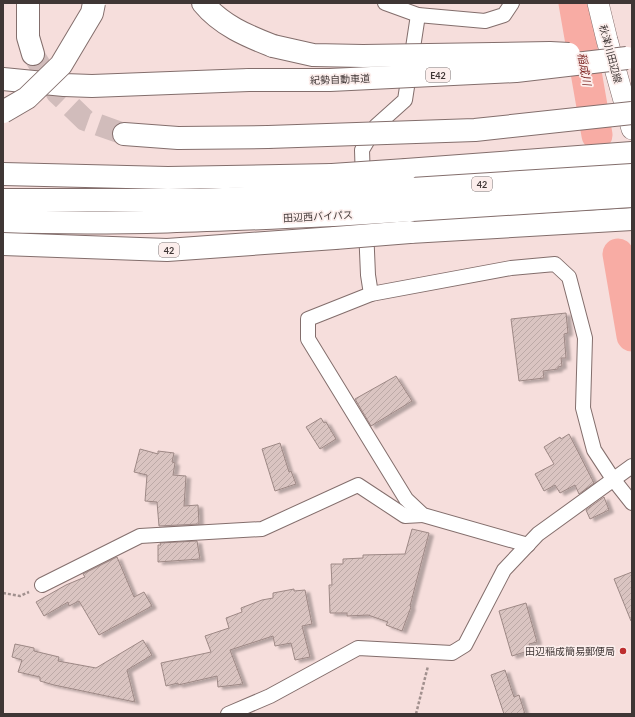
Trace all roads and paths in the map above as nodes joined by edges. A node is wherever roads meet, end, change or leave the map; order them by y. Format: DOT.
graph roads {
  1 [pos="28,3"];
  2 [pos="94,3"];
  3 [pos="203,3"];
  4 [pos="385,3"];
  5 [pos="512,3"];
  6 [pos="598,3"];
  7 [pos="418,15"];
  8 [pos="33,54"];
  9 [pos="630,58"];
  10 [pos="3,79"];
  11 [pos="3,112"];
  12 [pos="632,113"];
  13 [pos="632,129"];
  14 [pos="124,134"];
  15 [pos="632,153"];
  16 [pos="3,174"];
  17 [pos="632,175"];
  18 [pos="332,184"];
  19 [pos="632,196"];
  20 [pos="3,200"];
  21 [pos="632,219"];
  22 [pos="3,221"];
  23 [pos="3,244"];
  24 [pos="370,294"];
  25 [pos="632,466"];
  26 [pos="613,479"];
  27 [pos="632,503"];
  28 [pos="423,515"];
  29 [pos="528,545"];
  30 [pos="42,585"];
  31 [pos="3,593"];
  32 [pos="431,651"];
  33 [pos="228,714"];
  34 [pos="416,714"];
  1 -- 8 [label="highway"];
  2 -- 11 [label="highway, bridge"];
  3 -- 9 [label="highway, bridge"];
  4 -- 7 [label="street"];
  5 -- 7 [label="street"];
  6 -- 13 [label="main road, 秋津川田辺線"];
  7 -- 24 [label="street"];
  9 -- 10 [label="highway, 紀勢自動車道 / E42, bridge"];
  12 -- 14 [label="highway, bridge"];
  15 -- 18 [label="highway, 42, bridge"];
  16 -- 18 [label="highway, 42"];
  17 -- 18 [label="highway, 42, bridge"];
  18 -- 20 [label="highway, 42"];
  19 -- 22 [label="highway, 田辺西バイパス / 42, bridge"];
  21 -- 23 [label="highway, 42, bridge"];
  24 -- 26 [label="street"];
  24 -- 28 [label="street"];
  25 -- 26 [label="street"];
  26 -- 27 [label="street"];
  26 -- 29 [label="street"];
  28 -- 29 [label="street"];
  28 -- 30 [label="street"];
  29 -- 32 [label="street"];
  30 -- 31 [label="path"];
  32 -- 33 [label="street"];
  32 -- 34 [label="path"];
}
